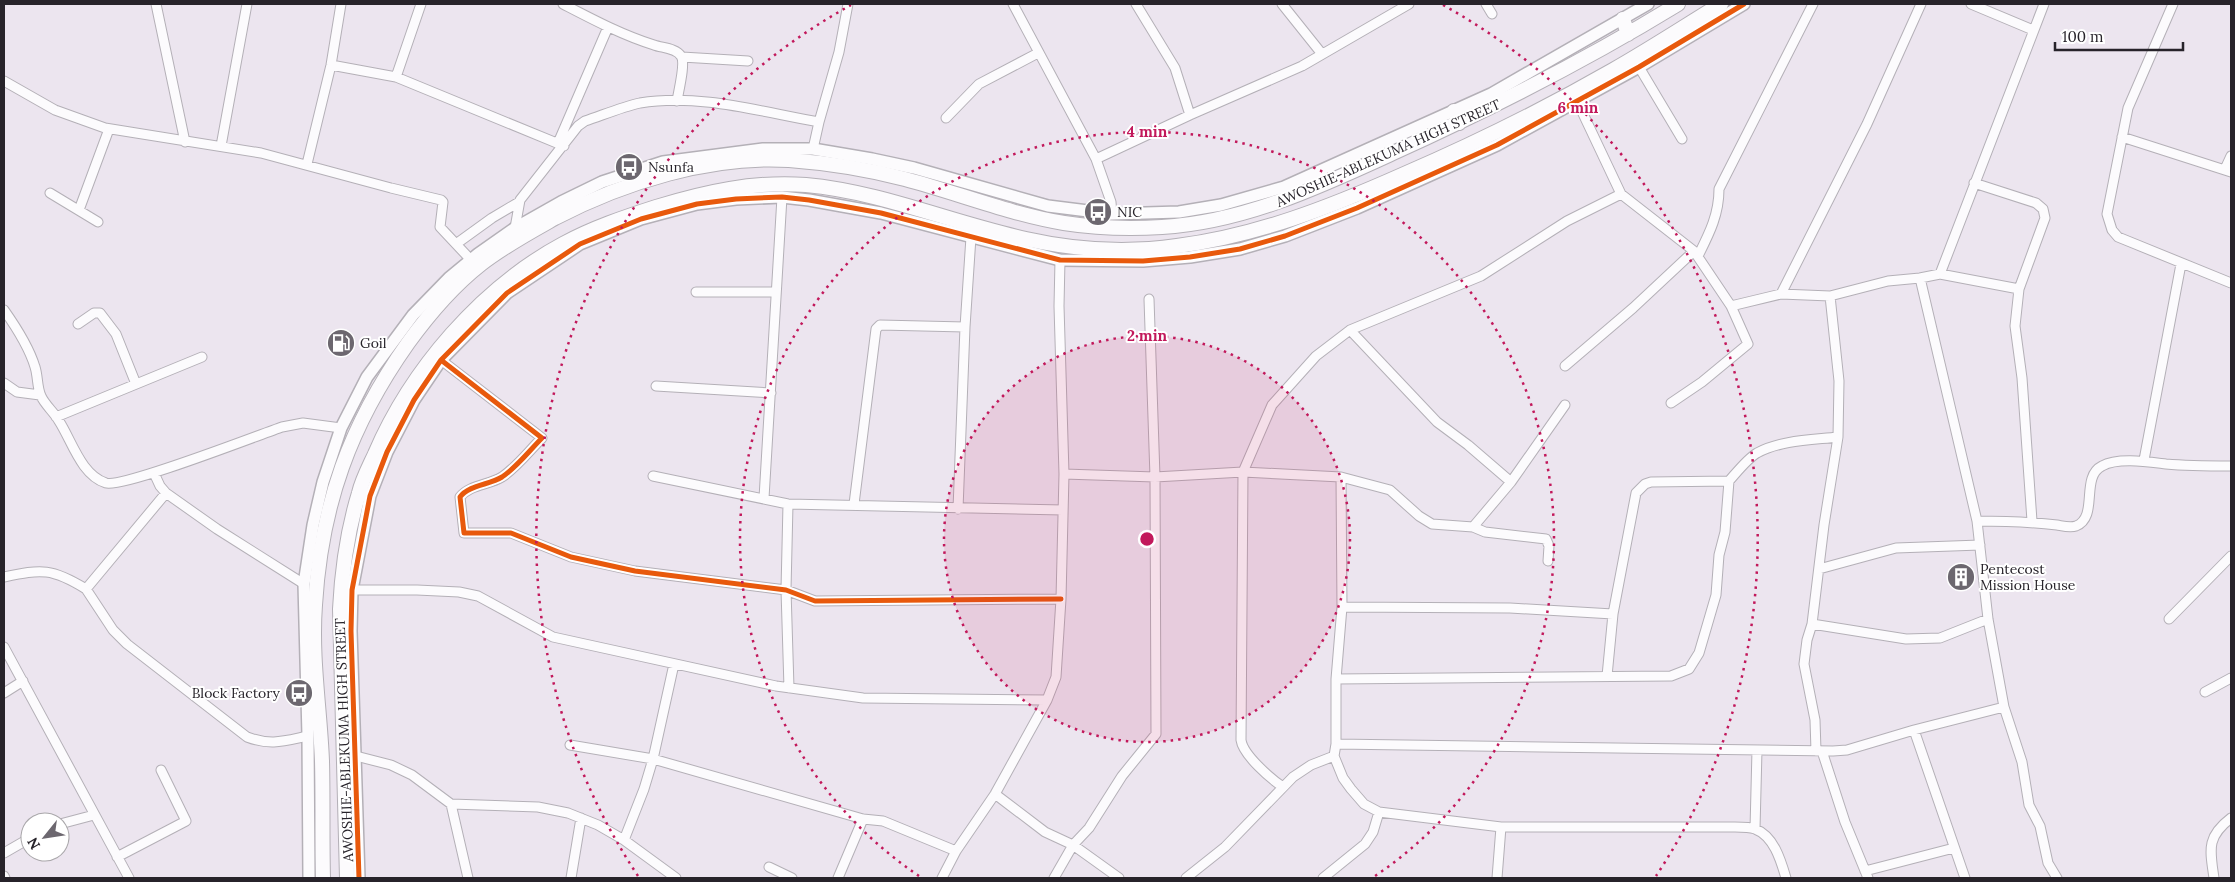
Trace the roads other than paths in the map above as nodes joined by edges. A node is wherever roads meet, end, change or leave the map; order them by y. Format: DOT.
graph roads {
  1 [pos="156,4"];
  2 [pos="247,4"];
  3 [pos="341,4"];
  4 [pos="421,4"];
  5 [pos="563,4"];
  6 [pos="848,4"];
  7 [pos="1013,4"];
  8 [pos="1136,4"];
  9 [pos="1282,4"];
  10 [pos="1409,4"];
  11 [pos="1486,4"];
  12 [pos="1648,4"];
  13 [pos="1678,4"];
  14 [pos="1721,4"];
  15 [pos="1744,4"];
  16 [pos="1813,4"];
  17 [pos="1921,4"];
  18 [pos="1971,4"];
  19 [pos="2044,4"];
  20 [pos="2173,4"];
  21 [pos="1492,14"];
  22 [pos="1623,19"];
  23 [pos="608,28"];
  24 [pos="2033,30"];
  25 [pos="1628,34"];
  26 [pos="1038,53"];
  27 [pos="1322,54"];
  28 [pos="682,57"];
  29 [pos="748,61"];
  30 [pos="330,65"];
  31 [pos="1639,67"];
  32 [pos="396,77"];
  33 [pos="4,81"];
  34 [pos="1577,101"];
  35 [pos="677,102"];
  36 [pos="1502,102"];
  37 [pos="1190,115"];
  38 [pos="1456,117"];
  39 [pos="946,118"];
  40 [pos="819,122"];
  41 [pos="1513,124"];
  42 [pos="109,129"];
  43 [pos="2122,137"];
  44 [pos="1682,139"];
  45 [pos="185,142"];
  46 [pos="561,145"];
  47 [pos="221,146"];
  48 [pos="813,150"];
  49 [pos="2231,156"];
  50 [pos="1096,159"];
  51 [pos="307,164"];
  52 [pos="2228,171"];
  53 [pos="1974,183"];
  54 [pos="50,193"];
  55 [pos="1621,194"];
  56 [pos="782,197"];
  57 [pos="519,202"];
  58 [pos="79,210"];
  59 [pos="1112,214"];
  60 [pos="98,222"];
  61 [pos="515,228"];
  62 [pos="971,237"];
  63 [pos="456,244"];
  64 [pos="1696,254"];
  65 [pos="471,260"];
  66 [pos="1060,260"];
  67 [pos="2181,264"];
  68 [pos="1940,274"];
  69 [pos="1920,278"];
  70 [pos="2231,283"];
  71 [pos="2019,289"];
  72 [pos="696,292"];
  73 [pos="776,292"];
  74 [pos="1782,294"];
  75 [pos="1830,296"];
  76 [pos="1149,299"];
  77 [pos="1732,306"];
  78 [pos="4,310"];
  79 [pos="78,324"];
  80 [pos="965,327"];
  81 [pos="1350,330"];
  82 [pos="202,357"];
  83 [pos="442,360"];
  84 [pos="1565,366"];
  85 [pos="4,383"];
  86 [pos="136,384"];
  87 [pos="656,386"];
  88 [pos="771,393"];
  89 [pos="40,395"];
  90 [pos="1671,403"];
  91 [pos="1565,405"];
  92 [pos="56,417"];
  93 [pos="341,428"];
  94 [pos="1838,437"];
  95 [pos="2144,460"];
  96 [pos="2231,466"];
  97 [pos="1244,472"];
  98 [pos="154,473"];
  99 [pos="1064,474"];
  100 [pos="654,476"];
  101 [pos="1341,476"];
  102 [pos="1156,477"];
  103 [pos="1729,481"];
  104 [pos="1511,482"];
  105 [pos="166,494"];
  106 [pos="764,498"];
  107 [pos="788,504"];
  108 [pos="854,504"];
  109 [pos="958,509"];
  110 [pos="1063,510"];
  111 [pos="1977,521"];
  112 [pos="2032,521"];
  113 [pos="1473,528"];
  114 [pos="1980,545"];
  115 [pos="2231,556"];
  116 [pos="1548,562"];
  117 [pos="1819,569"];
  118 [pos="4,577"];
  119 [pos="304,584"];
  120 [pos="86,590"];
  121 [pos="352,590"];
  122 [pos="786,590"];
  123 [pos="1061,599"];
  124 [pos="1342,607"];
  125 [pos="1613,614"];
  126 [pos="1988,619"];
  127 [pos="2169,619"];
  128 [pos="1812,624"];
  129 [pos="4,647"];
  130 [pos="674,664"];
  131 [pos="311,673"];
  132 [pos="1607,676"];
  133 [pos="2231,678"];
  134 [pos="1336,679"];
  135 [pos="24,682"];
  136 [pos="789,688"];
  137 [pos="2205,692"];
  138 [pos="4,693"];
  139 [pos="1047,700"];
  140 [pos="2004,707"];
  141 [pos="1914,730"];
  142 [pos="308,736"];
  143 [pos="1336,744"];
  144 [pos="570,745"];
  145 [pos="1757,750"];
  146 [pos="1819,751"];
  147 [pos="356,756"];
  148 [pos="1334,756"];
  149 [pos="653,759"];
  150 [pos="161,770"];
  151 [pos="1283,787"];
  152 [pos="996,794"];
  153 [pos="451,804"];
  154 [pos="1379,812"];
  155 [pos="94,815"];
  156 [pos="581,818"];
  157 [pos="2231,818"];
  158 [pos="863,819"];
  159 [pos="70,821"];
  160 [pos="1501,827"];
  161 [pos="1755,829"];
  162 [pos="624,840"];
  163 [pos="20,844"];
  164 [pos="1073,845"];
  165 [pos="1954,848"];
  166 [pos="956,851"];
  167 [pos="4,853"];
  168 [pos="117,857"];
  169 [pos="770,867"];
  170 [pos="1867,874"];
  171 [pos="129,878"];
  172 [pos="309,878"];
  173 [pos="323,878"];
  174 [pos="353,878"];
  175 [pos="468,878"];
  176 [pos="571,878"];
  177 [pos="676,878"];
  178 [pos="792,878"];
  179 [pos="838,878"];
  180 [pos="942,878"];
  181 [pos="1054,878"];
  182 [pos="1119,878"];
  183 [pos="1186,878"];
  184 [pos="1324,878"];
  185 [pos="1497,878"];
  186 [pos="1786,878"];
  187 [pos="1965,878"];
  188 [pos="2057,878"];
  189 [pos="2214,878"];
  1 -- 45 [label="street"];
  2 -- 47 [label="street"];
  3 -- 30 [label="street"];
  4 -- 32 [label="street"];
  5 -- 23 [label="street"];
  6 -- 40 [label="street"];
  7 -- 26 [label="street"];
  8 -- 37 [label="street"];
  9 -- 27 [label="street"];
  10 -- 27 [label="street"];
  11 -- 21 [label="street"];
  12 -- 22 [label="street, AWOSHIE-ABLEKUMA HIGH STREET"];
  13 -- 25 [label="main road, AWOSHIE-ABLEKUMA HIGH STREET"];
  14 -- 41 [label="main road, AWOSHIE-ABLEKUMA HIGH STREET"];
  15 -- 31 [label="street, AWOSHIE-ABLEKUMA HIGH STREET"];
  16 -- 64 [label="street"];
  17 -- 74 [label="street"];
  18 -- 24 [label="street"];
  19 -- 24 [label="street"];
  20 -- 43 [label="street"];
  22 -- 25 [label="main road"];
  22 -- 38 [label="street, AWOSHIE-ABLEKUMA HIGH STREET"];
  23 -- 28 [label="street"];
  23 -- 46 [label="street"];
  24 -- 53 [label="street"];
  25 -- 36 [label="main road, AWOSHIE-ABLEKUMA HIGH STREET"];
  26 -- 39 [label="street"];
  26 -- 50 [label="street"];
  27 -- 37 [label="street"];
  28 -- 29 [label="street"];
  28 -- 35 [label="street"];
  30 -- 32 [label="street"];
  30 -- 51 [label="street"];
  31 -- 34 [label="street, AWOSHIE-ABLEKUMA HIGH STREET"];
  31 -- 44 [label="street"];
  32 -- 46 [label="street"];
  33 -- 42 [label="street"];
  34 -- 55 [label="street"];
  34 -- 66 [label="street, AWOSHIE-ABLEKUMA HIGH STREET"];
  35 -- 40 [label="street"];
  35 -- 46 [label="street"];
  36 -- 38 [label="main road, AWOSHIE-ABLEKUMA HIGH STREET"];
  36 -- 41 [label="main road"];
  37 -- 50 [label="street"];
  38 -- 59 [label="street, AWOSHIE-ABLEKUMA HIGH STREET"];
  38 -- 131 [label="main road, AWOSHIE-ABLEKUMA HIGH STREET"];
  40 -- 48 [label="street"];
  41 -- 174 [label="main road, AWOSHIE-ABLEKUMA HIGH STREET"];
  42 -- 45 [label="street"];
  42 -- 58 [label="street"];
  43 -- 52 [label="street"];
  43 -- 67 [label="street"];
  45 -- 47 [label="street"];
  46 -- 57 [label="street"];
  47 -- 51 [label="street"];
  48 -- 59 [label="street, AWOSHIE-ABLEKUMA HIGH STREET"];
  48 -- 61 [label="street, AWOSHIE-ABLEKUMA HIGH STREET"];
  49 -- 52 [label="street"];
  50 -- 59 [label="street"];
  51 -- 63 [label="street"];
  53 -- 68 [label="street"];
  53 -- 71 [label="street"];
  54 -- 58 [label="street"];
  55 -- 64 [label="street"];
  55 -- 81 [label="street"];
  56 -- 62 [label="street, AWOSHIE-ABLEKUMA HIGH STREET"];
  56 -- 73 [label="street"];
  56 -- 83 [label="street, AWOSHIE-ABLEKUMA HIGH STREET"];
  57 -- 61 [label="street"];
  57 -- 63 [label="street"];
  58 -- 60 [label="street"];
  61 -- 65 [label="street, AWOSHIE-ABLEKUMA HIGH STREET"];
  62 -- 66 [label="street, AWOSHIE-ABLEKUMA HIGH STREET"];
  62 -- 80 [label="street"];
  63 -- 65 [label="street"];
  64 -- 77 [label="street"];
  64 -- 84 [label="street"];
  65 -- 93 [label="street, AWOSHIE-ABLEKUMA HIGH STREET"];
  66 -- 99 [label="street"];
  67 -- 70 [label="street"];
  67 -- 95 [label="street"];
  68 -- 69 [label="street"];
  68 -- 71 [label="street"];
  69 -- 75 [label="street"];
  69 -- 111 [label="street"];
  71 -- 112 [label="street"];
  72 -- 73 [label="street"];
  73 -- 88 [label="street"];
  74 -- 75 [label="street"];
  74 -- 77 [label="street"];
  75 -- 94 [label="street"];
  76 -- 102 [label="street"];
  77 -- 90 [label="street"];
  78 -- 89 [label="street"];
  79 -- 86 [label="street"];
  80 -- 108 [label="street"];
  80 -- 109 [label="street"];
  81 -- 97 [label="street"];
  81 -- 104 [label="street"];
  82 -- 86 [label="street"];
  83 -- 121 [label="street, AWOSHIE-ABLEKUMA HIGH STREET"];
  83 -- 122 [label="street"];
  85 -- 89 [label="street"];
  86 -- 92 [label="street"];
  87 -- 88 [label="street"];
  88 -- 106 [label="street"];
  89 -- 92 [label="street"];
  91 -- 104 [label="street"];
  92 -- 98 [label="street"];
  93 -- 98 [label="street"];
  93 -- 119 [label="street, AWOSHIE-ABLEKUMA HIGH STREET"];
  94 -- 103 [label="street"];
  94 -- 117 [label="street"];
  95 -- 96 [label="street"];
  95 -- 112 [label="street"];
  97 -- 101 [label="street"];
  97 -- 102 [label="street"];
  97 -- 151 [label="street"];
  98 -- 105 [label="street"];
  99 -- 102 [label="street"];
  99 -- 110 [label="street"];
  100 -- 106 [label="street"];
  101 -- 113 [label="street"];
  101 -- 124 [label="street"];
  102 -- 164 [label="street"];
  103 -- 125 [label="street"];
  103 -- 132 [label="street"];
  104 -- 113 [label="street"];
  105 -- 119 [label="street"];
  105 -- 120 [label="street"];
  106 -- 107 [label="street"];
  107 -- 108 [label="street"];
  107 -- 122 [label="street"];
  108 -- 109 [label="street"];
  109 -- 110 [label="street"];
  110 -- 123 [label="street"];
  111 -- 112 [label="street"];
  111 -- 114 [label="street"];
  113 -- 116 [label="street"];
  114 -- 117 [label="street"];
  114 -- 126 [label="street"];
  115 -- 127 [label="street"];
  117 -- 128 [label="street"];
  118 -- 120 [label="street"];
  119 -- 131 [label="street, AWOSHIE-ABLEKUMA HIGH STREET"];
  120 -- 142 [label="street"];
  121 -- 130 [label="street"];
  121 -- 147 [label="street, AWOSHIE-ABLEKUMA HIGH STREET"];
  122 -- 123 [label="street"];
  122 -- 136 [label="street"];
  123 -- 139 [label="street"];
  124 -- 125 [label="street"];
  124 -- 134 [label="street"];
  125 -- 132 [label="street"];
  126 -- 128 [label="street"];
  126 -- 140 [label="street"];
  128 -- 146 [label="street"];
  129 -- 135 [label="street"];
  130 -- 136 [label="street"];
  130 -- 149 [label="street"];
  131 -- 142 [label="street, AWOSHIE-ABLEKUMA HIGH STREET"];
  131 -- 173 [label="main road, AWOSHIE-ABLEKUMA HIGH STREET"];
  132 -- 134 [label="street"];
  133 -- 137 [label="street"];
  134 -- 143 [label="street"];
  135 -- 138 [label="street"];
  135 -- 155 [label="street"];
  136 -- 139 [label="street"];
  139 -- 152 [label="street"];
  140 -- 141 [label="street"];
  140 -- 188 [label="street"];
  141 -- 146 [label="street"];
  141 -- 165 [label="street"];
  142 -- 172 [label="street, AWOSHIE-ABLEKUMA HIGH STREET"];
  143 -- 145 [label="street"];
  143 -- 148 [label="street"];
  144 -- 149 [label="street"];
  145 -- 146 [label="street"];
  145 -- 161 [label="street"];
  146 -- 170 [label="street"];
  147 -- 153 [label="street"];
  147 -- 174 [label="street, AWOSHIE-ABLEKUMA HIGH STREET"];
  148 -- 151 [label="street"];
  148 -- 154 [label="street"];
  149 -- 158 [label="street"];
  149 -- 162 [label="street"];
  150 -- 168 [label="street"];
  151 -- 183 [label="street"];
  152 -- 164 [label="street"];
  152 -- 166 [label="street"];
  153 -- 156 [label="street"];
  153 -- 175 [label="street"];
  154 -- 160 [label="street"];
  154 -- 184 [label="street"];
  155 -- 159 [label="street"];
  155 -- 168 [label="street"];
  156 -- 162 [label="street"];
  156 -- 176 [label="street"];
  157 -- 189 [label="street"];
  158 -- 166 [label="street"];
  158 -- 179 [label="street"];
  160 -- 161 [label="street"];
  160 -- 185 [label="street"];
  161 -- 186 [label="street"];
  162 -- 177 [label="street"];
  163 -- 167 [label="street"];
  164 -- 181 [label="street"];
  164 -- 182 [label="street"];
  165 -- 170 [label="street"];
  165 -- 187 [label="street"];
  166 -- 180 [label="street"];
  168 -- 171 [label="street"];
  169 -- 178 [label="street"];
}
